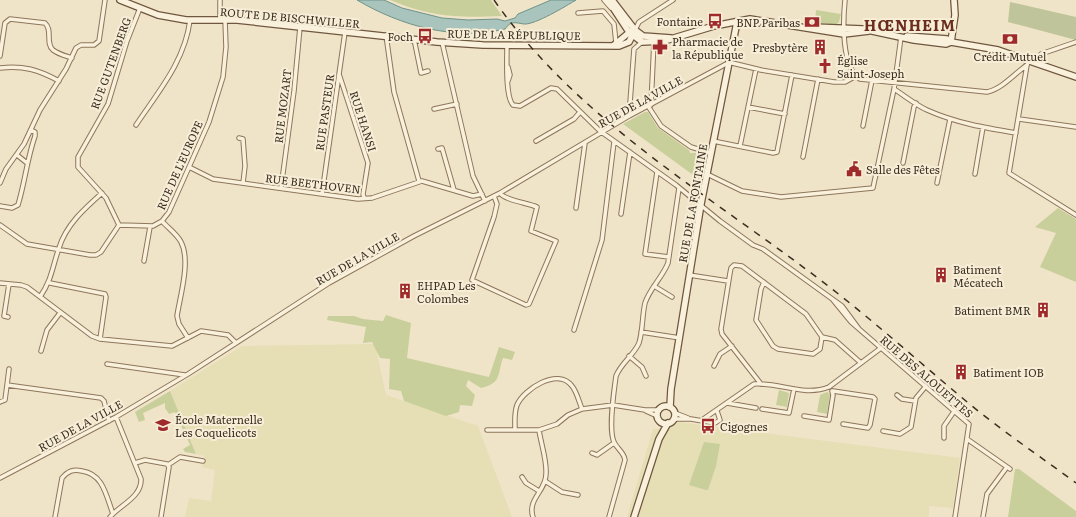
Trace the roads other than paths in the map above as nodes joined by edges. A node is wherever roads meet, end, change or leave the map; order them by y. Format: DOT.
graph roads {
  1 [pos="105,0"];
  2 [pos="120,0"];
  3 [pos="220,0"];
  4 [pos="604,0"];
  5 [pos="608,0"];
  6 [pos="612,0"];
  7 [pos="674,0"];
  8 [pos="845,0"];
  9 [pos="954,0"];
  10 [pos="140,8"];
  11 [pos="578,13"];
  12 [pos="190,20"];
  13 [pos="223,20"];
  14 [pos="621,20"];
  15 [pos="737,22"];
  16 [pos="300,27"];
  17 [pos="345,32"];
  18 [pos="844,32"];
  19 [pos="633,33"];
  20 [pos="386,35"];
  21 [pos="901,37"];
  22 [pos="414,39"];
  23 [pos="654,40"];
  24 [pos="442,42"];
  25 [pos="642,42"];
  26 [pos="951,42"];
  27 [pos="1076,42"];
  28 [pos="615,44"];
  29 [pos="507,45"];
  30 [pos="0,56"];
  31 [pos="72,58"];
  32 [pos="728,63"];
  33 [pos="1028,63"];
  34 [pos="1037,63"];
  35 [pos="0,68"];
  36 [pos="756,69"];
  37 [pos="428,71"];
  38 [pos="339,73"];
  39 [pos="792,75"];
  40 [pos="856,76"];
  41 [pos="1076,77"];
  42 [pos="818,79"];
  43 [pos="872,80"];
  44 [pos="60,81"];
  45 [pos="894,82"];
  46 [pos="894,89"];
  47 [pos="916,103"];
  48 [pos="456,104"];
  49 [pos="650,105"];
  50 [pos="748,107"];
  51 [pos="434,110"];
  52 [pos="580,112"];
  53 [pos="784,114"];
  54 [pos="629,116"];
  55 [pos="950,119"];
  56 [pos="1019,119"];
  57 [pos="136,125"];
  58 [pos="863,126"];
  59 [pos="983,127"];
  60 [pos="1076,127"];
  61 [pos="31,130"];
  62 [pos="602,132"];
  63 [pos="1016,133"];
  64 [pos="239,138"];
  65 [pos="713,140"];
  66 [pos="536,141"];
  67 [pos="614,142"];
  68 [pos="585,143"];
  69 [pos="740,146"];
  70 [pos="438,148"];
  71 [pos="630,152"];
  72 [pos="711,153"];
  73 [pos="17,156"];
  74 [pos="803,157"];
  75 [pos="27,163"];
  76 [pos="903,164"];
  77 [pos="188,168"];
  78 [pos="657,172"];
  79 [pos="707,174"];
  80 [pos="975,174"];
  81 [pos="418,181"];
  82 [pos="0,183"];
  83 [pos="243,183"];
  84 [pos="937,183"];
  85 [pos="280,188"];
  86 [pos="679,188"];
  87 [pos="454,190"];
  88 [pos="102,193"];
  89 [pos="322,194"];
  90 [pos="482,194"];
  91 [pos="500,194"];
  92 [pos="494,196"];
  93 [pos="364,198"];
  94 [pos="504,198"];
  95 [pos="485,202"];
  96 [pos="497,204"];
  97 [pos="701,204"];
  98 [pos="0,206"];
  99 [pos="576,208"];
  100 [pos="620,214"];
  101 [pos="1076,215"];
  102 [pos="162,221"];
  103 [pos="119,225"];
  104 [pos="2,226"];
  105 [pos="150,227"];
  106 [pos="0,232"];
  107 [pos="59,249"];
  108 [pos="669,257"];
  109 [pos="144,261"];
  110 [pos="689,276"];
  111 [pos="728,281"];
  112 [pos="764,282"];
  113 [pos="0,283"];
  114 [pos="50,283"];
  115 [pos="9,284"];
  116 [pos="654,286"];
  117 [pos="672,297"];
  118 [pos="40,298"];
  119 [pos="60,313"];
  120 [pos="8,317"];
  121 [pos="574,330"];
  122 [pos="641,332"];
  123 [pos="822,337"];
  124 [pos="188,338"];
  125 [pos="680,338"];
  126 [pos="100,339"];
  127 [pos="236,343"];
  128 [pos="732,346"];
  129 [pos="881,348"];
  130 [pos="40,351"];
  131 [pos="628,356"];
  132 [pos="861,363"];
  133 [pos="107,364"];
  134 [pos="714,366"];
  135 [pos="9,368"];
  136 [pos="185,375"];
  137 [pos="646,376"];
  138 [pos="761,384"];
  139 [pos="7,385"];
  140 [pos="926,386"];
  141 [pos="829,387"];
  142 [pos="794,389"];
  143 [pos="833,391"];
  144 [pos="897,395"];
  145 [pos="915,401"];
  146 [pos="0,402"];
  147 [pos="727,403"];
  148 [pos="613,405"];
  149 [pos="667,406"];
  150 [pos="756,408"];
  151 [pos="582,409"];
  152 [pos="762,409"];
  153 [pos="645,410"];
  154 [pos="659,410"];
  155 [pos="955,410"];
  156 [pos="717,411"];
  157 [pos="657,416"];
  158 [pos="674,416"];
  159 [pos="804,416"];
  160 [pos="116,417"];
  161 [pos="702,420"];
  162 [pos="109,421"];
  163 [pos="661,422"];
  164 [pos="668,424"];
  165 [pos="843,424"];
  166 [pos="487,430"];
  167 [pos="515,430"];
  168 [pos="539,430"];
  169 [pos="882,431"];
  170 [pos="944,438"];
  171 [pos="659,439"];
  172 [pos="967,439"];
  173 [pos="614,443"];
  174 [pos="592,453"];
  175 [pos="203,461"];
  176 [pos="135,463"];
  177 [pos="168,465"];
  178 [pos="522,477"];
  179 [pos="0,478"];
  180 [pos="545,481"];
  181 [pos="539,491"];
  182 [pos="578,495"];
  183 [pos="111,515"];
  184 [pos="55,517"];
  185 [pos="160,517"];
  186 [pos="533,517"];
  187 [pos="610,517"];
  188 [pos="634,517"];
  189 [pos="955,517"];
  190 [pos="983,517"];
  1 -- 31 [label="street"];
  2 -- 10 [label="main road, ROUTE DE BISCHWILLER"];
  3 -- 13 [label="street, RUE DE L'EUROPE"];
  4 -- 14 [label="street"];
  5 -- 14 [label="main road"];
  6 -- 19 [label="main road"];
  7 -- 19 [label="street"];
  8 -- 18 [label="street"];
  9 -- 26 [label="main road"];
  10 -- 12 [label="main road, ROUTE DE BISCHWILLER"];
  10 -- 88 [label="street, RUE GUTENBERG"];
  11 -- 28 [label="street"];
  12 -- 13 [label="main road, ROUTE DE BISCHWILLER"];
  12 -- 57 [label="street"];
  13 -- 16 [label="main road, ROUTE DE BISCHWILLER"];
  13 -- 77 [label="street, RUE DE L'EUROPE"];
  14 -- 19 [label="main road"];
  15 -- 18 [label="main road"];
  15 -- 23 [label="main road"];
  15 -- 32 [label="main road, RUE DE LA FONTAINE"];
  16 -- 17 [label="main road, ROUTE DE BISCHWILLER"];
  16 -- 85 [label="street, RUE MOZART"];
  17 -- 20 [label="main road, ROUTE DE BISCHWILLER"];
  17 -- 38 [label="street, RUE PASTEUR"];
  18 -- 21 [label="main road"];
  18 -- 40 [label="street"];
  19 -- 23 [label="main road"];
  19 -- 25 [label="main road"];
  19 -- 28 [label="main road"];
  20 -- 22 [label="main road, ROUTE DE BISCHWILLER"];
  20 -- 81 [label="street"];
  21 -- 26 [label="main road"];
  21 -- 45 [label="street"];
  22 -- 24 [label="main road, RUE DE LA RÉPUBLIQUE"];
  22 -- 37 [label="street"];
  23 -- 25 [label="main road"];
  23 -- 49 [label="street"];
  24 -- 29 [label="main road, RUE DE LA RÉPUBLIQUE"];
  24 -- 48 [label="street"];
  25 -- 54 [label="street"];
  26 -- 33 [label="main road"];
  27 -- 34 [label="street"];
  28 -- 29 [label="main road, RUE DE LA RÉPUBLIQUE"];
  29 -- 52 [label="street, RUE DES ALOUETTES"];
  30 -- 31 [label="street"];
  31 -- 44 [label="street"];
  32 -- 36 [label="street"];
  32 -- 49 [label="street, RUE DE LA VILLE"];
  32 -- 65 [label="main road, RUE DE LA FONTAINE"];
  33 -- 34 [label="main road"];
  33 -- 45 [label="street"];
  33 -- 56 [label="street"];
  34 -- 41 [label="main road"];
  35 -- 44 [label="street"];
  36 -- 39 [label="street"];
  36 -- 50 [label="street"];
  38 -- 89 [label="street, RUE PASTEUR"];
  38 -- 93 [label="street, RUE HANSI"];
  39 -- 42 [label="street"];
  39 -- 53 [label="street"];
  40 -- 42 [label="street"];
  40 -- 43 [label="street"];
  42 -- 74 [label="street"];
  43 -- 45 [label="street"];
  43 -- 58 [label="street"];
  44 -- 61 [label="street"];
  45 -- 46 [label="street"];
  46 -- 47 [label="street"];
  46 -- 79 [label="street"];
  47 -- 55 [label="street"];
  47 -- 76 [label="street"];
  48 -- 51 [label="street"];
  48 -- 90 [label="street"];
  49 -- 54 [label="street, RUE DE LA VILLE"];
  49 -- 72 [label="street"];
  50 -- 53 [label="street"];
  50 -- 69 [label="street"];
  52 -- 62 [label="street, RUE DES ALOUETTES"];
  52 -- 66 [label="street"];
  53 -- 69 [label="street"];
  54 -- 62 [label="street, RUE DE LA VILLE"];
  55 -- 59 [label="street"];
  55 -- 84 [label="street"];
  56 -- 60 [label="street"];
  56 -- 63 [label="street"];
  59 -- 63 [label="street"];
  59 -- 80 [label="street"];
  61 -- 73 [label="street"];
  61 -- 75 [label="street"];
  62 -- 67 [label="street, RUE DES ALOUETTES"];
  62 -- 68 [label="street, RUE DE LA VILLE"];
  63 -- 101 [label="street"];
  64 -- 83 [label="street"];
  65 -- 69 [label="street"];
  65 -- 72 [label="main road, RUE DE LA FONTAINE"];
  67 -- 71 [label="street, RUE DES ALOUETTES"];
  67 -- 121 [label="street"];
  68 -- 91 [label="street, RUE DE LA VILLE"];
  68 -- 99 [label="street"];
  70 -- 87 [label="street"];
  71 -- 78 [label="street, RUE DES ALOUETTES"];
  71 -- 100 [label="street"];
  72 -- 79 [label="main road, RUE DE LA FONTAINE"];
  73 -- 75 [label="street"];
  73 -- 82 [label="street"];
  75 -- 98 [label="street"];
  77 -- 83 [label="street, RUE BEETHOVEN"];
  77 -- 102 [label="street, RUE DE L'EUROPE"];
  78 -- 86 [label="street, RUE DES ALOUETTES"];
  78 -- 108 [label="street"];
  79 -- 97 [label="main road, RUE DE LA FONTAINE"];
  81 -- 87 [label="street"];
  81 -- 93 [label="street, RUE BEETHOVEN"];
  83 -- 85 [label="street, RUE BEETHOVEN"];
  85 -- 89 [label="street, RUE BEETHOVEN"];
  86 -- 97 [label="street, RUE DES ALOUETTES"];
  86 -- 108 [label="street"];
  87 -- 90 [label="street"];
  88 -- 103 [label="street, RUE GUTENBERG"];
  88 -- 107 [label="street"];
  89 -- 93 [label="street, RUE BEETHOVEN"];
  90 -- 95 [label="street"];
  91 -- 92 [label="street, RUE DE LA VILLE"];
  91 -- 94 [label="street"];
  92 -- 95 [label="street, RUE DE LA VILLE"];
  92 -- 96 [label="street"];
  94 -- 96 [label="street"];
  94 -- 96 [label="street"];
  95 -- 127 [label="street, RUE DE LA VILLE"];
  97 -- 110 [label="main road, RUE DE LA FONTAINE"];
  97 -- 129 [label="street, RUE DES ALOUETTES"];
  102 -- 105 [label="street, RUE DE L'EUROPE"];
  102 -- 124 [label="street"];
  103 -- 105 [label="street"];
  103 -- 107 [label="street"];
  104 -- 106 [label="street"];
  104 -- 107 [label="street"];
  105 -- 109 [label="street"];
  107 -- 114 [label="street"];
  108 -- 116 [label="street"];
  110 -- 111 [label="street"];
  110 -- 125 [label="main road, RUE DE LA FONTAINE"];
  111 -- 112 [label="street"];
  111 -- 128 [label="street"];
  112 -- 123 [label="street"];
  112 -- 123 [label="street"];
  113 -- 115 [label="street"];
  114 -- 118 [label="street"];
  114 -- 126 [label="street"];
  115 -- 118 [label="street"];
  115 -- 120 [label="street"];
  116 -- 117 [label="street"];
  116 -- 122 [label="street"];
  118 -- 119 [label="street"];
  119 -- 126 [label="street"];
  119 -- 130 [label="street"];
  122 -- 125 [label="street"];
  122 -- 131 [label="street"];
  123 -- 132 [label="street"];
  124 -- 126 [label="street"];
  124 -- 127 [label="street"];
  125 -- 149 [label="main road, RUE DE LA FONTAINE"];
  127 -- 136 [label="street, RUE DE LA VILLE"];
  128 -- 134 [label="street"];
  128 -- 138 [label="street"];
  129 -- 132 [label="street"];
  129 -- 140 [label="street, RUE DES ALOUETTES"];
  131 -- 137 [label="street"];
  131 -- 148 [label="street"];
  132 -- 141 [label="street"];
  133 -- 136 [label="street"];
  135 -- 139 [label="street"];
  136 -- 160 [label="street, RUE DE LA VILLE"];
  138 -- 142 [label="street"];
  138 -- 147 [label="street"];
  139 -- 146 [label="street"];
  139 -- 162 [label="street"];
  140 -- 145 [label="street"];
  140 -- 155 [label="street, RUE DES ALOUETTES"];
  141 -- 142 [label="street"];
  141 -- 143 [label="street"];
  142 -- 152 [label="street"];
  143 -- 159 [label="street"];
  143 -- 165 [label="street"];
  144 -- 145 [label="street"];
  145 -- 169 [label="street"];
  147 -- 150 [label="street"];
  147 -- 156 [label="street"];
  148 -- 151 [label="street"];
  148 -- 153 [label="street"];
  148 -- 173 [label="street"];
  149 -- 154 [label="main road"];
  149 -- 158 [label="main road"];
  151 -- 167 [label="street"];
  151 -- 168 [label="street"];
  153 -- 154 [label="street"];
  153 -- 157 [label="street"];
  154 -- 157 [label="main road"];
  155 -- 170 [label="street"];
  155 -- 172 [label="street, RUE DES ALOUETTES"];
  156 -- 161 [label="street"];
  156 -- 161 [label="street"];
  157 -- 163 [label="main road"];
  158 -- 161 [label="street"];
  158 -- 164 [label="main road"];
  160 -- 162 [label="street, RUE DE LA VILLE"];
  160 -- 176 [label="street"];
  162 -- 179 [label="street, RUE DE LA VILLE"];
  163 -- 164 [label="main road"];
  163 -- 171 [label="main road"];
  164 -- 171 [label="main road"];
  166 -- 167 [label="street"];
  167 -- 168 [label="street"];
  168 -- 180 [label="street"];
  171 -- 188 [label="main road"];
  172 -- 189 [label="street"];
  172 -- 190 [label="street"];
  173 -- 174 [label="street"];
  173 -- 187 [label="street"];
  175 -- 177 [label="street"];
  176 -- 177 [label="street"];
  176 -- 183 [label="street"];
  177 -- 185 [label="street"];
  178 -- 181 [label="street"];
  180 -- 181 [label="street"];
  180 -- 182 [label="street"];
  181 -- 186 [label="street"];
  183 -- 184 [label="street"];
}
